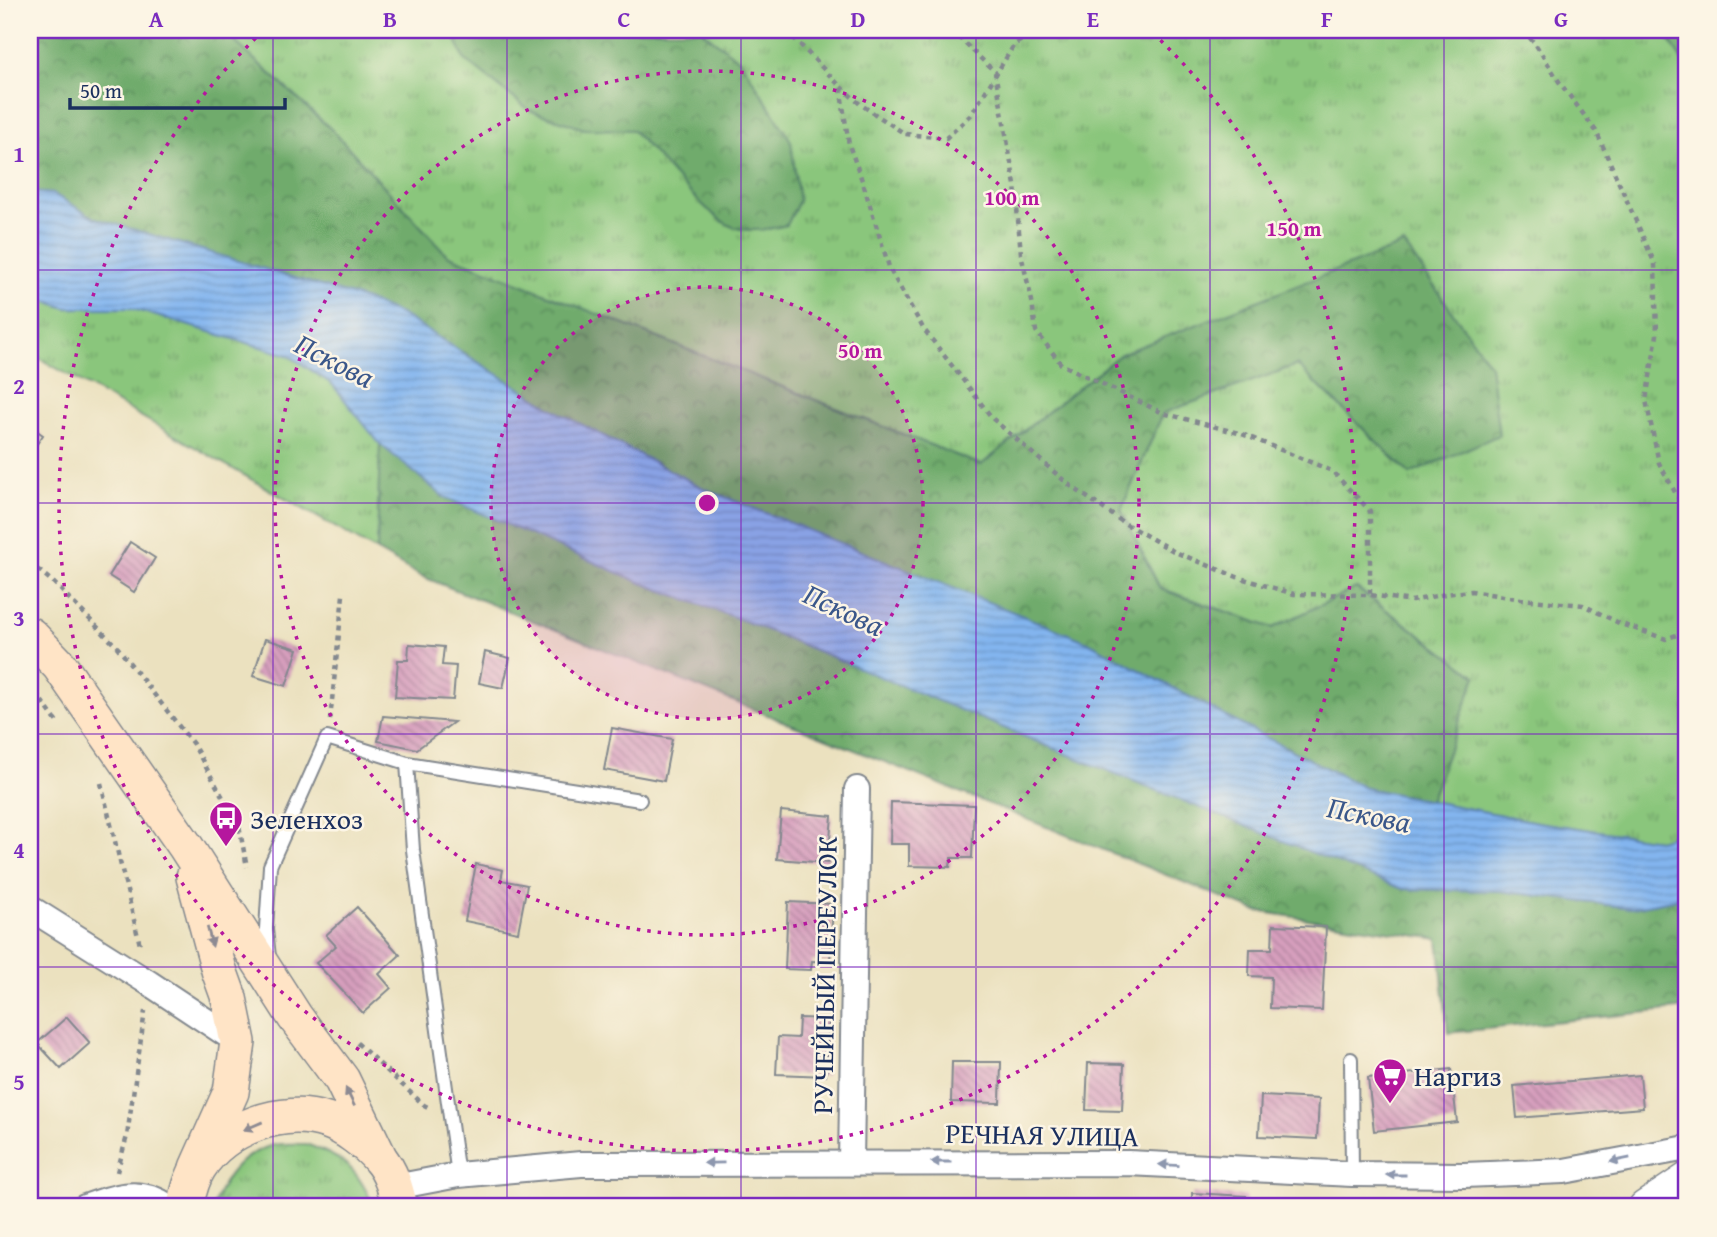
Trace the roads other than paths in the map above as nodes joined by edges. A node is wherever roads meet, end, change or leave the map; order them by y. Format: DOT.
graph roads {
  1 [pos="30,635"];
  2 [pos="407,763"];
  3 [pos="857,789"];
  4 [pos="640,800"];
  5 [pos="186,847"];
  6 [pos="30,908"];
  7 [pos="272,979"];
  8 [pos="238,1042"];
  9 [pos="1351,1059"];
  10 [pos="1687,1148"];
  11 [pos="851,1162"];
  12 [pos="197,1168"];
  13 [pos="1352,1174"];
  14 [pos="458,1175"];
  15 [pos="1687,1179"];
  16 [pos="392,1184"];
  17 [pos="85,1207"];
  18 [pos="169,1207"];
  19 [pos="185,1207"];
  20 [pos="1645,1207"];
  1 -- 5 [label="main road"];
  2 -- 4 [label="lane"];
  2 -- 7 [label="lane"];
  2 -- 14 [label="lane"];
  3 -- 11 [label="street, РУЧЕЙНЫЙ ПЕРЕУЛОК"];
  5 -- 7 [label="main road"];
  5 -- 8 [label="main road, one-way"];
  6 -- 8 [label="street"];
  16 -- 7 [label="main road, one-way"];
  8 -- 12 [label="main road"];
  9 -- 13 [label="lane"];
  10 -- 13 [label="street, РЕЧНАЯ УЛИЦА, one-way"];
  13 -- 11 [label="street, РЕЧНАЯ УЛИЦА, one-way"];
  11 -- 14 [label="street, РЕЧНАЯ УЛИЦА, one-way"];
  16 -- 12 [label="main road, one-way"];
  12 -- 19 [label="main road"];
  14 -- 16 [label="street, РЕЧНАЯ УЛИЦА"];
  15 -- 20 [label="street"];
  17 -- 18 [label="street"];
}
